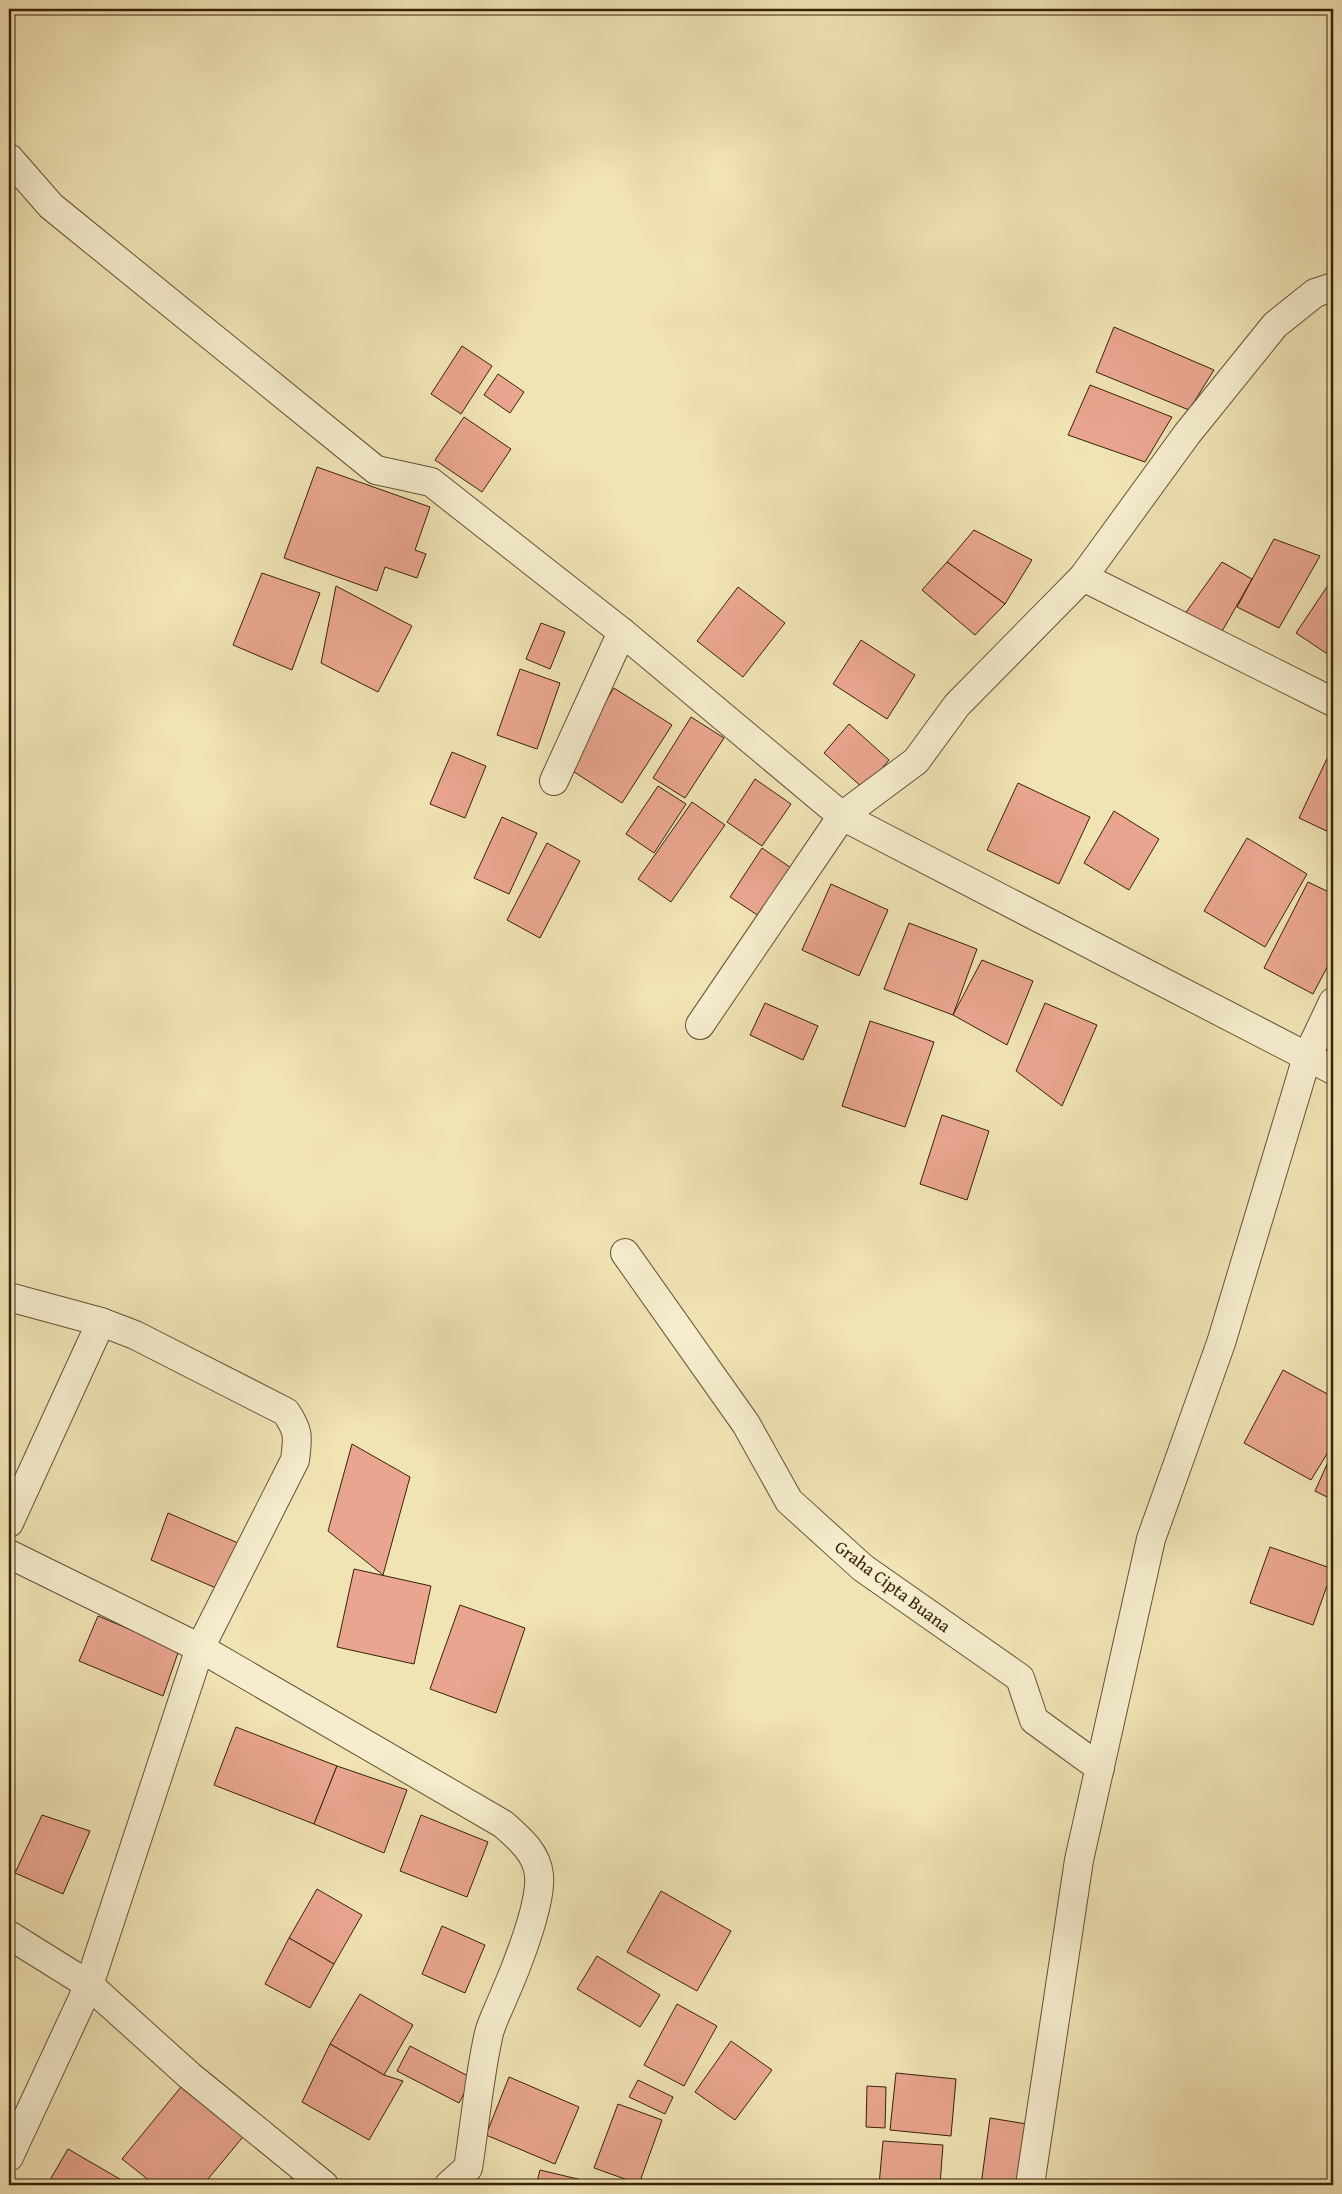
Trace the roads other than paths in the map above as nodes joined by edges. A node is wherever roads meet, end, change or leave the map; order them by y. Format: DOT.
graph roads {
  1 [pos="9,158"];
  2 [pos="1333,287"];
  3 [pos="1084,577"];
  4 [pos="622,632"];
  5 [pos="1333,702"];
  6 [pos="554,781"];
  7 [pos="842,816"];
  8 [pos="1333,1002"];
  9 [pos="700,1026"];
  10 [pos="1307,1057"];
  11 [pos="1333,1070"];
  12 [pos="625,1253"];
  13 [pos="9,1298"];
  14 [pos="101,1322"];
  15 [pos="9,1523"];
  16 [pos="9,1554"];
  17 [pos="200,1648"];
  18 [pos="1100,1768"];
  19 [pos="9,1935"];
  20 [pos="90,1985"];
  21 [pos="9,2158"];
  22 [pos="324,2185"];
  23 [pos="449,2185"];
  24 [pos="1030,2185"];
  1 -- 4 [label="street"];
  2 -- 3 [label="street"];
  3 -- 5 [label="street"];
  3 -- 7 [label="street"];
  4 -- 6 [label="street"];
  4 -- 7 [label="street"];
  7 -- 9 [label="street"];
  7 -- 10 [label="street"];
  8 -- 10 [label="street"];
  10 -- 11 [label="street"];
  10 -- 18 [label="street"];
  12 -- 18 [label="street, Graha Cipta Buana"];
  13 -- 14 [label="street"];
  14 -- 15 [label="street"];
  14 -- 17 [label="street"];
  16 -- 17 [label="street"];
  17 -- 20 [label="street"];
  17 -- 23 [label="street"];
  18 -- 24 [label="street"];
  19 -- 20 [label="street"];
  20 -- 21 [label="street"];
  20 -- 22 [label="street"];
}
